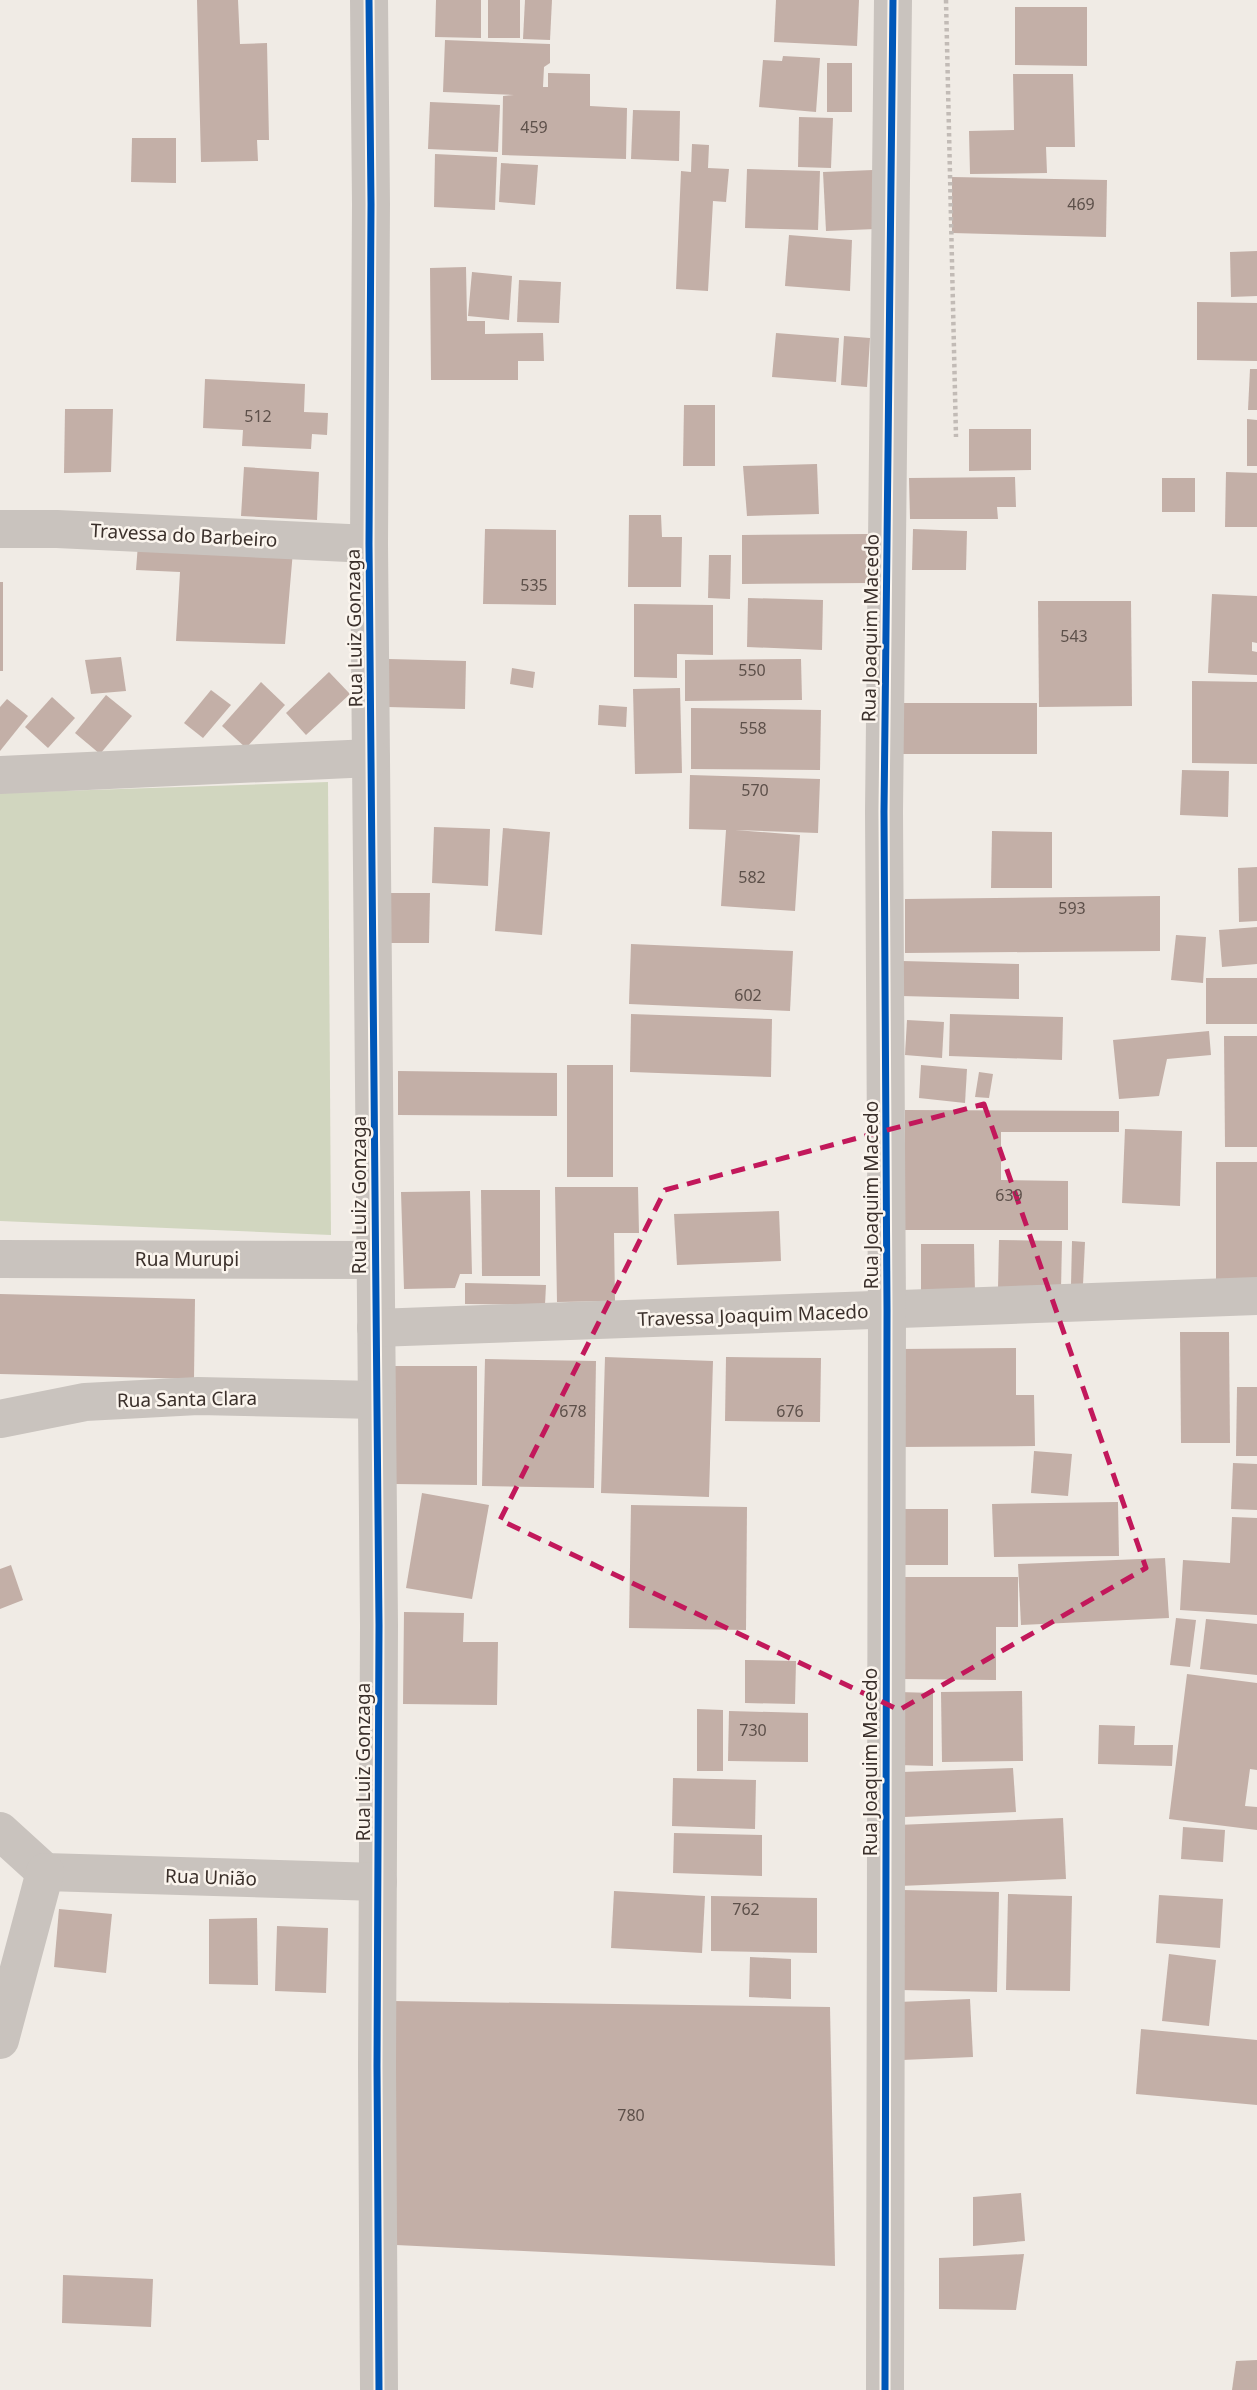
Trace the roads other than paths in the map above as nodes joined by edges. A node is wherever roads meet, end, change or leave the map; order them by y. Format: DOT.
graph roads {
  1 [pos="369,0"];
  2 [pos="893,0"];
  3 [pos="0,529"];
  4 [pos="369,544"];
  5 [pos="371,758"];
  6 [pos="0,775"];
  7 [pos="0,1259"];
  8 [pos="374,1260"];
  9 [pos="1257,1296"];
  10 [pos="887,1310"];
  11 [pos="376,1328"];
  12 [pos="376,1400"];
  13 [pos="0,1419"];
  14 [pos="0,1831"];
  15 [pos="45,1872"];
  16 [pos="378,1882"];
  17 [pos="0,2040"];
  18 [pos="379,2390"];
  19 [pos="885,2390"];
  1 -- 4 [label="street, Rua Luiz Gonzaga"];
  2 -- 10 [label="street, Rua Joaquim Macedo"];
  3 -- 4 [label="street, Travessa do Barbeiro"];
  4 -- 5 [label="street, Rua Luiz Gonzaga"];
  5 -- 6 [label="street"];
  5 -- 8 [label="street, Rua Luiz Gonzaga"];
  7 -- 8 [label="street, Rua Murupi"];
  8 -- 11 [label="street, Rua Luiz Gonzaga"];
  9 -- 10 [label="street, Travessa Joaquim Macedo"];
  10 -- 11 [label="street, Travessa Joaquim Macedo"];
  10 -- 19 [label="street, Rua Joaquim Macedo"];
  11 -- 12 [label="street, Rua Luiz Gonzaga"];
  12 -- 13 [label="street, Rua Santa Clara"];
  12 -- 16 [label="street, Rua Luiz Gonzaga"];
  14 -- 15 [label="street"];
  15 -- 16 [label="street, Rua União"];
  15 -- 17 [label="street"];
  16 -- 18 [label="street, Rua Luiz Gonzaga"];
}
